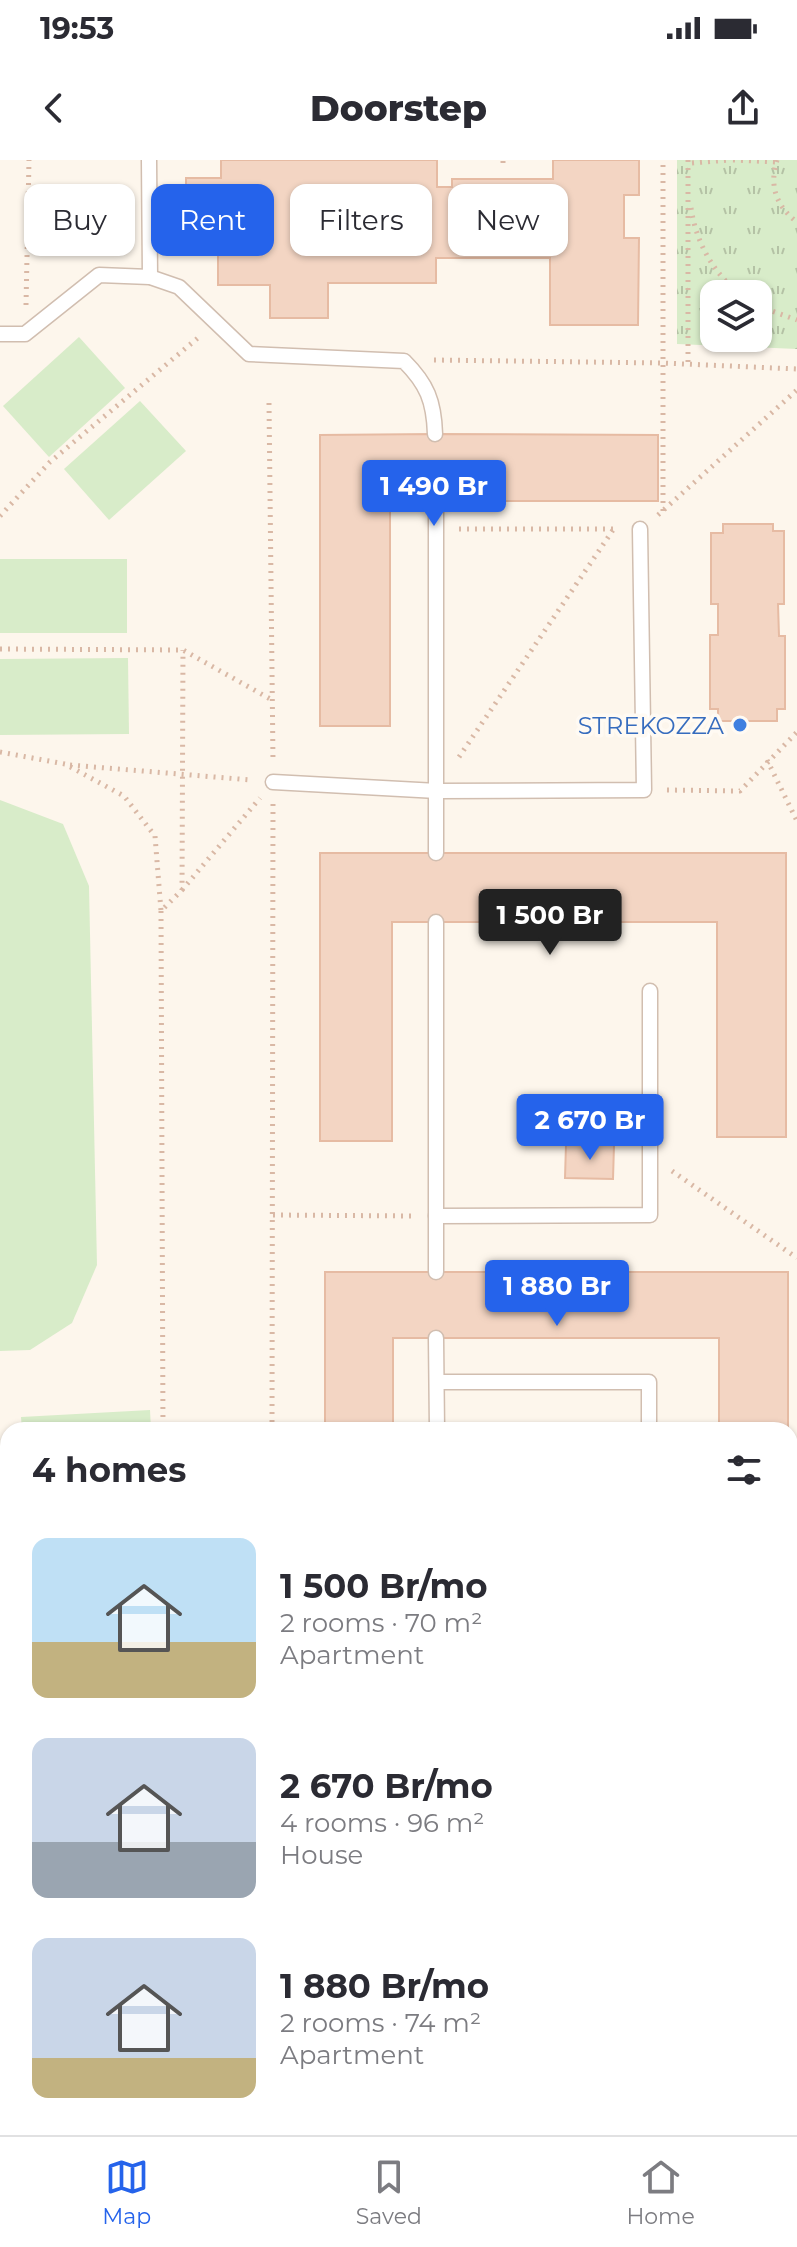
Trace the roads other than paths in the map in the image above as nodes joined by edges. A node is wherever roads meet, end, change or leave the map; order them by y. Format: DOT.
graph roads {
  1 [pos="149,160"];
  2 [pos="150,277"];
  3 [pos="0,334"];
  4 [pos="435,434"];
  5 [pos="436,501"];
  6 [pos="640,529"];
  7 [pos="273,782"];
  8 [pos="437,791"];
  9 [pos="436,853"];
  10 [pos="436,922"];
  11 [pos="650,991"];
  12 [pos="436,1216"];
  13 [pos="436,1272"];
  14 [pos="436,1338"];
  15 [pos="438,1382"];
  16 [pos="437,1422"];
  17 [pos="649,1422"];
  1 -- 2 [label="lane"];
  2 -- 3 [label="lane"];
  2 -- 4 [label="lane"];
  5 -- 8 [label="lane"];
  6 -- 8 [label="lane"];
  7 -- 8 [label="lane"];
  8 -- 9 [label="lane"];
  10 -- 12 [label="lane"];
  11 -- 12 [label="lane"];
  12 -- 13 [label="lane"];
  14 -- 15 [label="lane"];
  15 -- 16 [label="lane"];
  15 -- 17 [label="lane"];
}
